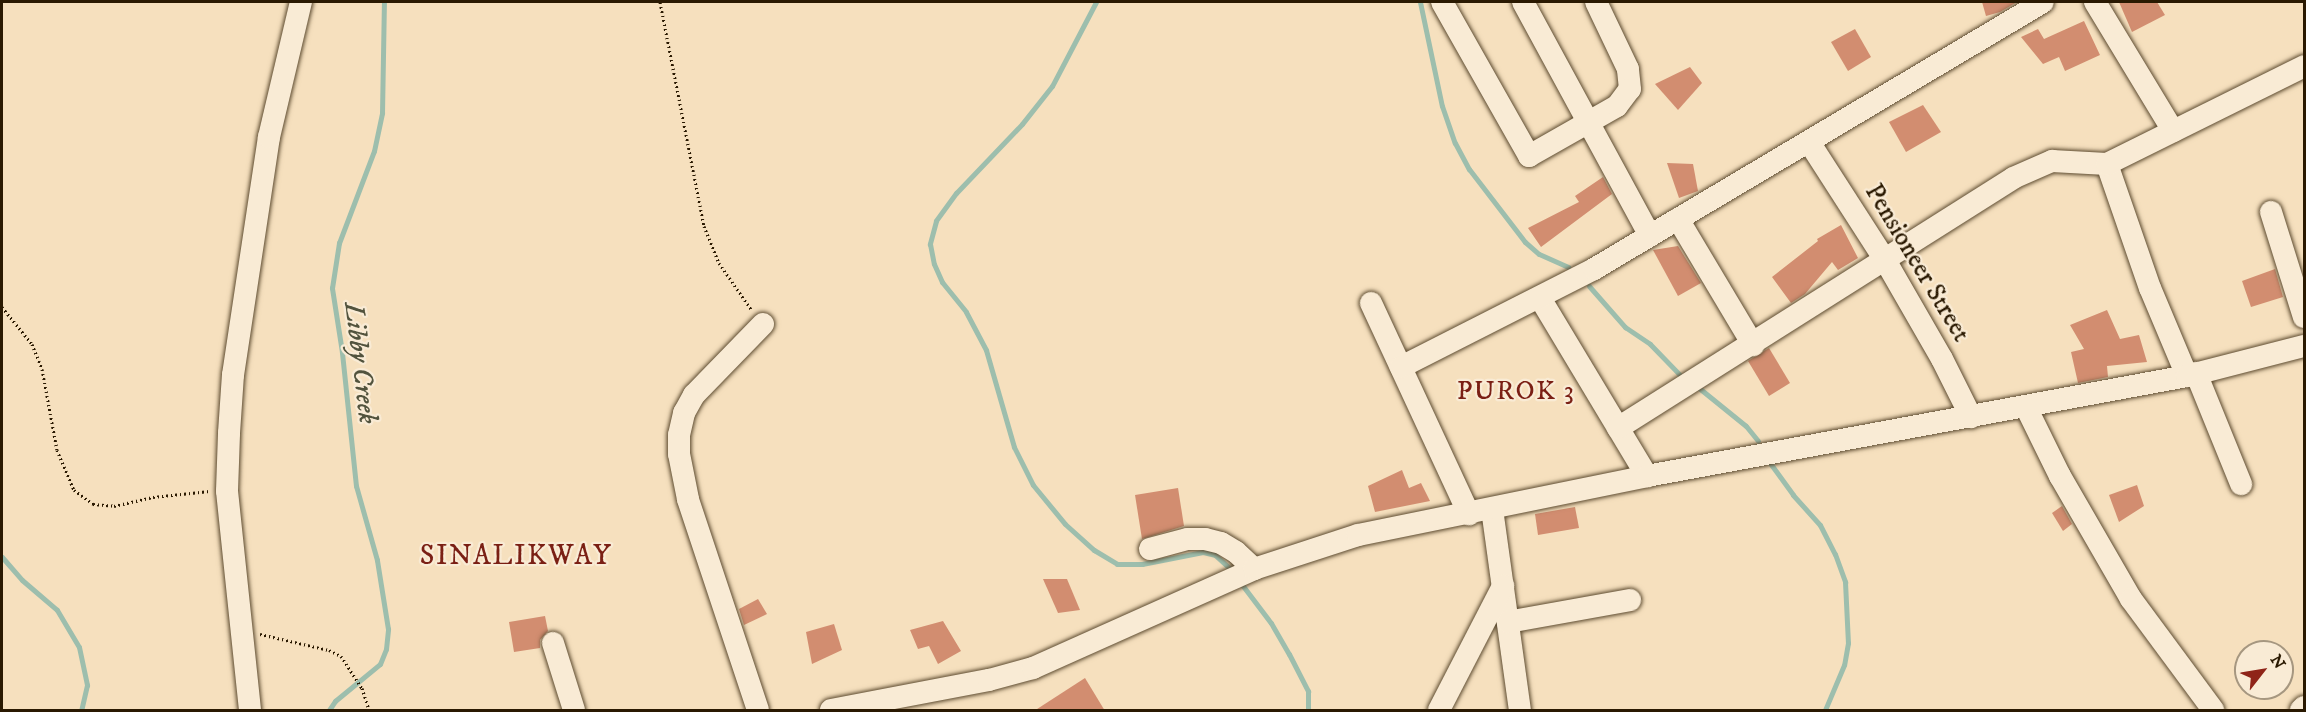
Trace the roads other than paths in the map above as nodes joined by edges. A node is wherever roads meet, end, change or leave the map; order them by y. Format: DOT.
graph roads {
  1 [pos="302,2"];
  2 [pos="1443,2"];
  3 [pos="1522,2"];
  4 [pos="1596,2"];
  5 [pos="2043,2"];
  6 [pos="2095,2"];
  7 [pos="2304,66"];
  8 [pos="1588,123"];
  9 [pos="2173,131"];
  10 [pos="1809,142"];
  11 [pos="2107,164"];
  12 [pos="2271,212"];
  13 [pos="1678,219"];
  14 [pos="1650,236"];
  15 [pos="1885,260"];
  16 [pos="1540,298"];
  17 [pos="1371,303"];
  18 [pos="2304,317"];
  19 [pos="763,324"];
  20 [pos="1753,345"];
  21 [pos="2304,346"];
  22 [pos="1401,367"];
  23 [pos="2192,374"];
  24 [pos="2026,406"];
  25 [pos="1971,417"];
  26 [pos="1618,428"];
  27 [pos="1647,477"];
  28 [pos="2241,484"];
  29 [pos="1492,509"];
  30 [pos="1469,514"];
  31 [pos="1150,549"];
  32 [pos="1254,569"];
  33 [pos="1503,586"];
  34 [pos="1630,600"];
  35 [pos="1508,622"];
  36 [pos="554,643"];
  37 [pos="943,701"];
  38 [pos="2304,707"];
  39 [pos="250,711"];
  40 [pos="574,711"];
  41 [pos="758,711"];
  42 [pos="831,711"];
  43 [pos="1439,711"];
  44 [pos="1520,711"];
  45 [pos="2213,711"];
  46 [pos="2301,711"];
  1 -- 39 [label="street"];
  2 -- 8 [label="street"];
  3 -- 8 [label="street"];
  4 -- 8 [label="street"];
  5 -- 10 [label="street"];
  6 -- 9 [label="street"];
  7 -- 9 [label="street"];
  8 -- 14 [label="street"];
  9 -- 11 [label="street"];
  10 -- 13 [label="street"];
  10 -- 15 [label="street, Pensioneer Street"];
  11 -- 15 [label="street"];
  11 -- 23 [label="street"];
  12 -- 18 [label="street"];
  13 -- 14 [label="street"];
  13 -- 20 [label="street"];
  14 -- 16 [label="street"];
  15 -- 20 [label="street"];
  15 -- 25 [label="street, Pensioneer Street"];
  16 -- 22 [label="street"];
  16 -- 26 [label="street"];
  17 -- 22 [label="street"];
  19 -- 41 [label="street"];
  20 -- 26 [label="street"];
  21 -- 23 [label="street"];
  22 -- 30 [label="street"];
  23 -- 24 [label="street"];
  23 -- 28 [label="street"];
  24 -- 25 [label="street"];
  24 -- 45 [label="street"];
  25 -- 27 [label="street"];
  26 -- 27 [label="street"];
  27 -- 29 [label="street"];
  29 -- 30 [label="street"];
  29 -- 33 [label="street"];
  30 -- 32 [label="street"];
  31 -- 32 [label="street"];
  32 -- 37 [label="street"];
  33 -- 35 [label="street"];
  33 -- 43 [label="street"];
  34 -- 35 [label="street"];
  35 -- 44 [label="street"];
  36 -- 40 [label="street"];
  37 -- 42 [label="street"];
  38 -- 46 [label="street"];
}
